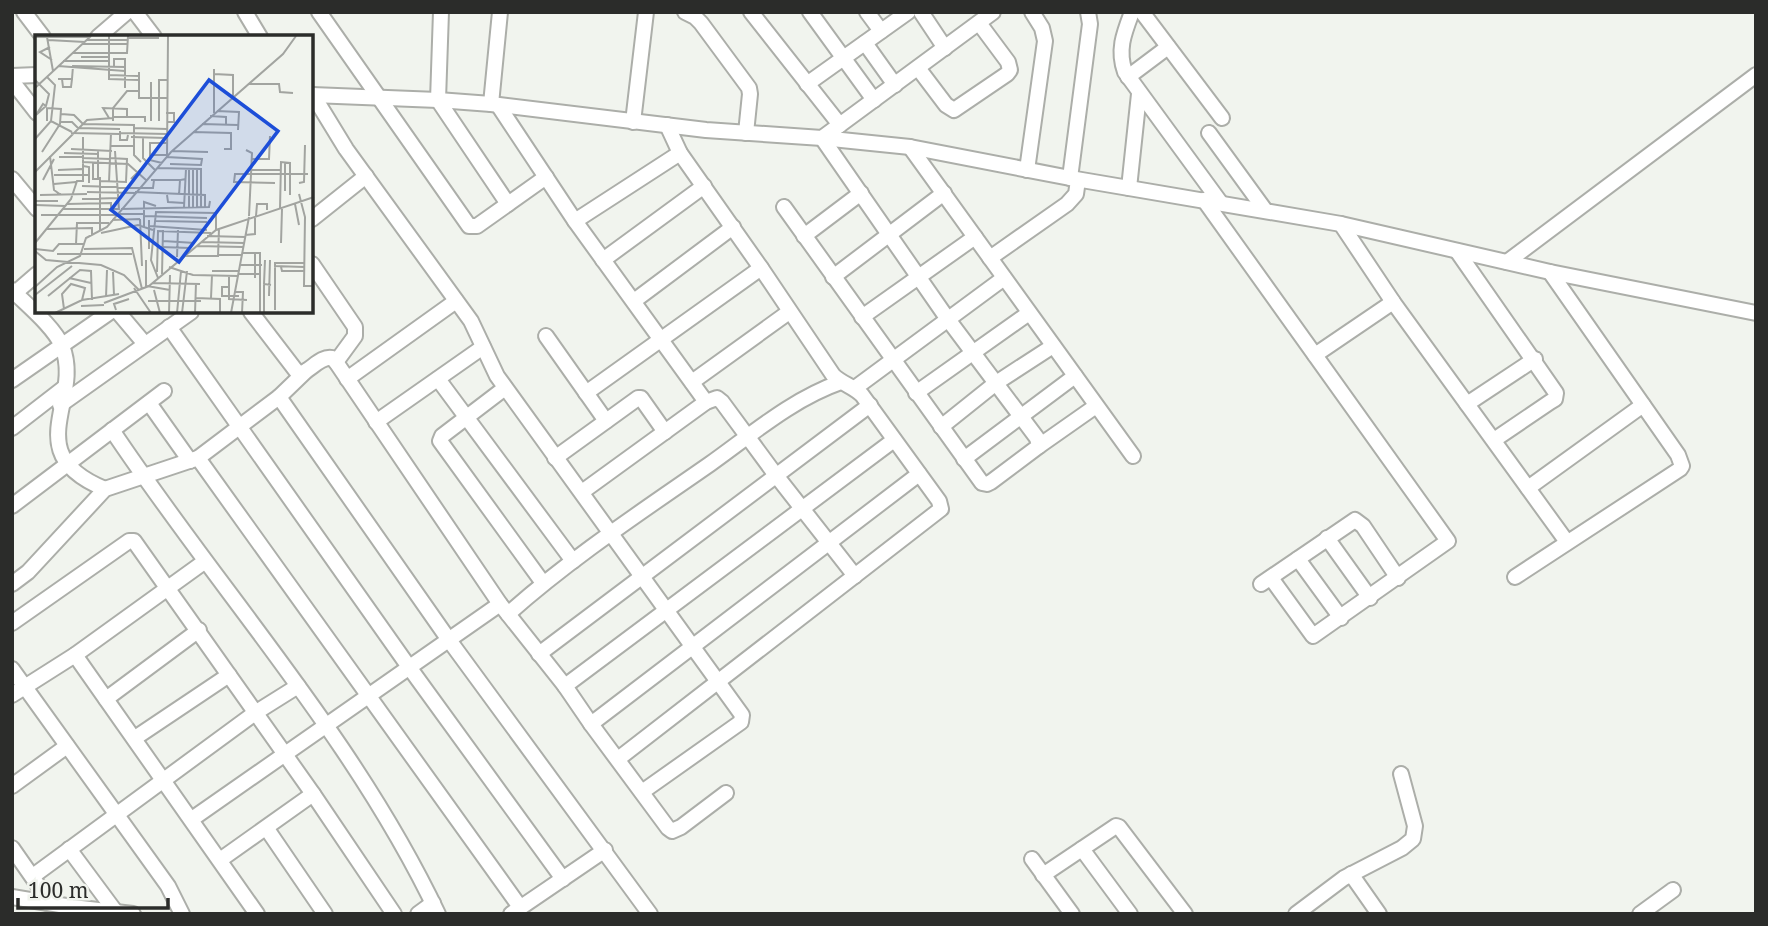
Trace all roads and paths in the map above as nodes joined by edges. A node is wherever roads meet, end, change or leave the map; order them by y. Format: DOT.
graph roads {
  1 [pos="24,12"];
  2 [pos="127,12"];
  3 [pos="135,12"];
  4 [pos="245,12"];
  5 [pos="319,12"];
  6 [pos="441,12"];
  7 [pos="500,12"];
  8 [pos="646,12"];
  9 [pos="685,12"];
  10 [pos="751,12"];
  11 [pos="810,12"];
  12 [pos="867,12"];
  13 [pos="908,12"];
  14 [pos="921,12"];
  15 [pos="1032,12"];
  16 [pos="1088,12"];
  17 [pos="1132,12"];
  18 [pos="1142,12"];
  19 [pos="984,16"];
  20 [pos="881,32"];
  21 [pos="41,35"];
  22 [pos="100,35"];
  23 [pos="152,35"];
  24 [pos="260,35"];
  25 [pos="865,43"];
  26 [pos="1168,47"];
  27 [pos="945,48"];
  28 [pos="844,58"];
  29 [pos="919,68"];
  30 [pos="35,75"];
  31 [pos="1756,75"];
  32 [pos="1128,77"];
  33 [pos="12,78"];
  34 [pos="807,84"];
  35 [pos="895,85"];
  36 [pos="1139,94"];
  37 [pos="313,95"];
  38 [pos="313,96"];
  39 [pos="379,99"];
  40 [pos="438,100"];
  41 [pos="874,100"];
  42 [pos="494,104"];
  43 [pos="35,111"];
  44 [pos="1222,118"];
  45 [pos="634,122"];
  46 [pos="667,125"];
  47 [pos="840,125"];
  48 [pos="747,133"];
  49 [pos="1209,133"];
  50 [pos="822,138"];
  51 [pos="910,147"];
  52 [pos="680,153"];
  53 [pos="1027,170"];
  54 [pos="366,176"];
  55 [pos="545,177"];
  56 [pos="12,179"];
  57 [pos="1074,179"];
  58 [pos="704,186"];
  59 [pos="1129,188"];
  60 [pos="861,193"];
  61 [pos="944,193"];
  62 [pos="1203,200"];
  63 [pos="1220,202"];
  64 [pos="508,204"];
  65 [pos="35,207"];
  66 [pos="784,207"];
  67 [pos="1265,210"];
  68 [pos="313,218"];
  69 [pos="575,221"];
  70 [pos="1341,223"];
  71 [pos="733,227"];
  72 [pos="890,235"];
  73 [pos="804,236"];
  74 [pos="975,237"];
  75 [pos="1457,250"];
  76 [pos="990,258"];
  77 [pos="603,260"];
  78 [pos="1507,262"];
  79 [pos="313,265"];
  80 [pos="761,268"];
  81 [pos="1550,272"];
  82 [pos="35,275"];
  83 [pos="834,277"];
  84 [pos="918,277"];
  85 [pos="1004,278"];
  86 [pos="14,291"];
  87 [pos="456,301"];
  88 [pos="634,301"];
  89 [pos="1393,302"];
  90 [pos="789,312"];
  91 [pos="108,313"];
  92 [pos="119,313"];
  93 [pos="187,313"];
  94 [pos="252,313"];
  95 [pos="1029,313"];
  96 [pos="1756,313"];
  97 [pos="862,317"];
  98 [pos="947,318"];
  99 [pos="169,327"];
  100 [pos="546,336"];
  101 [pos="662,339"];
  102 [pos="61,344"];
  103 [pos="145,344"];
  104 [pos="1053,346"];
  105 [pos="483,347"];
  106 [pos="973,352"];
  107 [pos="1315,355"];
  108 [pos="892,359"];
  109 [pos="1535,359"];
  110 [pos="336,362"];
  111 [pos="306,371"];
  112 [pos="1075,376"];
  113 [pos="347,379"];
  114 [pos="438,379"];
  115 [pos="12,380"];
  116 [pos="692,382"];
  117 [pos="841,382"];
  118 [pos="996,383"];
  119 [pos="65,387"];
  120 [pos="505,388"];
  121 [pos="855,388"];
  122 [pos="164,391"];
  123 [pos="586,393"];
  124 [pos="916,393"];
  125 [pos="279,397"];
  126 [pos="706,402"];
  127 [pos="149,403"];
  128 [pos="1467,404"];
  129 [pos="61,405"];
  130 [pos="870,405"];
  131 [pos="1643,405"];
  132 [pos="1096,406"];
  133 [pos="1020,415"];
  134 [pos="466,417"];
  135 [pos="606,421"];
  136 [pos="376,422"];
  137 [pos="241,427"];
  138 [pos="941,427"];
  139 [pos="12,428"];
  140 [pos="112,430"];
  141 [pos="665,432"];
  142 [pos="748,437"];
  143 [pos="894,440"];
  144 [pos="1494,440"];
  145 [pos="1039,446"];
  146 [pos="1133,456"];
  147 [pos="555,458"];
  148 [pos="194,459"];
  149 [pos="964,459"];
  150 [pos="68,463"];
  151 [pos="775,474"];
  152 [pos="919,474"];
  153 [pos="143,477"];
  154 [pos="1528,488"];
  155 [pos="105,489"];
  156 [pos="582,492"];
  157 [pos="12,506"];
  158 [pos="804,509"];
  159 [pos="612,532"];
  160 [pos="1327,538"];
  161 [pos="831,542"];
  162 [pos="1567,542"];
  163 [pos="1298,559"];
  164 [pos="573,561"];
  165 [pos="204,562"];
  166 [pos="642,576"];
  167 [pos="855,576"];
  168 [pos="1515,577"];
  169 [pos="1398,578"];
  170 [pos="543,583"];
  171 [pos="12,584"];
  172 [pos="167,587"];
  173 [pos="1370,598"];
  174 [pos="504,609"];
  175 [pos="665,611"];
  176 [pos="1341,618"];
  177 [pos="12,623"];
  178 [pos="199,630"];
  179 [pos="449,640"];
  180 [pos="694,647"];
  181 [pos="539,654"];
  182 [pos="75,655"];
  183 [pos="409,667"];
  184 [pos="12,668"];
  185 [pos="229,675"];
  186 [pos="718,681"];
  187 [pos="298,686"];
  188 [pos="565,686"];
  189 [pos="18,691"];
  190 [pos="368,694"];
  191 [pos="106,699"];
  192 [pos="255,713"];
  193 [pos="591,724"];
  194 [pos="327,726"];
  195 [pos="135,738"];
  196 [pos="67,746"];
  197 [pos="285,754"];
  198 [pos="618,759"];
  199 [pos="1401,774"];
  200 [pos="163,779"];
  201 [pos="12,786"];
  202 [pos="642,792"];
  203 [pos="726,793"];
  204 [pos="313,794"];
  205 [pos="116,814"];
  206 [pos="192,819"];
  207 [pos="267,829"];
  208 [pos="12,848"];
  209 [pos="69,849"];
  210 [pos="1082,849"];
  211 [pos="605,850"];
  212 [pos="1032,859"];
  213 [pos="220,860"];
  214 [pos="1351,874"];
  215 [pos="33,876"];
  216 [pos="1044,876"];
  217 [pos="563,879"];
  218 [pos="1673,890"];
  219 [pos="12,897"];
  220 [pos="47,903"];
  221 [pos="436,908"];
  222 [pos="516,910"];
  223 [pos="75,911"];
  224 [pos="115,911"];
  225 [pos="1299,913"];
  226 [pos="134,914"];
  227 [pos="183,914"];
  228 [pos="257,914"];
  229 [pos="326,914"];
  230 [pos="394,914"];
  231 [pos="418,914"];
  232 [pos="650,914"];
  233 [pos="1072,914"];
  234 [pos="1130,914"];
  235 [pos="1185,914"];
  236 [pos="1379,914"];
  237 [pos="1640,914"];
  1 -- 21 [label="street"];
  2 -- 22 [label="street"];
  3 -- 23 [label="street"];
  4 -- 24 [label="street"];
  5 -- 39 [label="street"];
  6 -- 40 [label="street"];
  7 -- 42 [label="street"];
  8 -- 45 [label="street"];
  9 -- 48 [label="street"];
  10 -- 34 [label="street"];
  11 -- 28 [label="street"];
  12 -- 20 [label="street"];
  13 -- 20 [label="street"];
  14 -- 27 [label="street"];
  15 -- 53 [label="street"];
  16 -- 57 [label="street"];
  17 -- 32 [label="street"];
  18 -- 26 [label="street"];
  19 -- 27 [label="street"];
  19 -- 29 [label="street"];
  20 -- 25 [label="street"];
  25 -- 28 [label="street"];
  25 -- 35 [label="street"];
  26 -- 32 [label="street"];
  26 -- 44 [label="street"];
  27 -- 29 [label="street"];
  28 -- 34 [label="street"];
  28 -- 41 [label="street"];
  29 -- 35 [label="street"];
  30 -- 33 [label="street"];
  31 -- 78 [label="street"];
  32 -- 36 [label="street"];
  33 -- 43 [label="street"];
  34 -- 47 [label="street"];
  35 -- 41 [label="street"];
  36 -- 59 [label="street"];
  36 -- 63 [label="street"];
  37 -- 39 [label="street"];
  38 -- 54 [label="street"];
  39 -- 40 [label="street"];
  39 -- 64 [label="street"];
  40 -- 42 [label="street"];
  40 -- 64 [label="street"];
  41 -- 47 [label="street"];
  42 -- 45 [label="street"];
  42 -- 55 [label="street"];
  45 -- 46 [label="street"];
  46 -- 48 [label="street"];
  46 -- 52 [label="street"];
  47 -- 50 [label="street"];
  48 -- 50 [label="street"];
  49 -- 67 [label="street"];
  50 -- 51 [label="street"];
  50 -- 60 [label="street"];
  51 -- 53 [label="street"];
  51 -- 61 [label="street"];
  52 -- 58 [label="street"];
  52 -- 69 [label="street"];
  53 -- 57 [label="street"];
  54 -- 68 [label="street"];
  54 -- 87 [label="street"];
  55 -- 64 [label="street"];
  55 -- 69 [label="street"];
  56 -- 65 [label="street"];
  57 -- 59 [label="street"];
  57 -- 76 [label="street"];
  58 -- 71 [label="street"];
  58 -- 77 [label="street"];
  59 -- 62 [label="street"];
  60 -- 72 [label="street"];
  60 -- 73 [label="street"];
  61 -- 72 [label="street"];
  61 -- 74 [label="street"];
  62 -- 63 [label="street"];
  62 -- 107 [label="street"];
  63 -- 67 [label="street"];
  66 -- 73 [label="street"];
  67 -- 70 [label="street"];
  69 -- 77 [label="street"];
  70 -- 75 [label="street"];
  70 -- 89 [label="street"];
  71 -- 80 [label="street"];
  71 -- 88 [label="street"];
  72 -- 83 [label="street"];
  72 -- 84 [label="street"];
  73 -- 83 [label="street"];
  74 -- 76 [label="street"];
  74 -- 84 [label="street"];
  75 -- 78 [label="street"];
  75 -- 109 [label="street"];
  76 -- 85 [label="street"];
  77 -- 88 [label="street"];
  78 -- 81 [label="street"];
  79 -- 110 [label="street"];
  80 -- 90 [label="street"];
  80 -- 101 [label="street"];
  81 -- 96 [label="street"];
  81 -- 131 [label="street"];
  82 -- 86 [label="street"];
  83 -- 97 [label="street"];
  84 -- 97 [label="street"];
  84 -- 98 [label="street"];
  85 -- 95 [label="street"];
  85 -- 98 [label="street"];
  86 -- 102 [label="street"];
  87 -- 105 [label="street"];
  87 -- 113 [label="street"];
  88 -- 101 [label="street"];
  89 -- 107 [label="street"];
  89 -- 128 [label="street"];
  90 -- 116 [label="street"];
  90 -- 117 [label="street"];
  91 -- 102 [label="street"];
  92 -- 103 [label="street"];
  93 -- 99 [label="street"];
  94 -- 111 [label="street"];
  95 -- 104 [label="street"];
  95 -- 106 [label="street"];
  97 -- 108 [label="street"];
  98 -- 106 [label="street"];
  98 -- 108 [label="street"];
  99 -- 103 [label="street"];
  99 -- 137 [label="street"];
  100 -- 123 [label="street"];
  101 -- 116 [label="street"];
  101 -- 123 [label="street"];
  102 -- 115 [label="street"];
  102 -- 119 [label="street"];
  103 -- 129 [label="street"];
  104 -- 112 [label="street"];
  104 -- 118 [label="street"];
  105 -- 114 [label="street"];
  105 -- 120 [label="street"];
  106 -- 118 [label="street"];
  106 -- 124 [label="street"];
  107 -- 169 [label="street"];
  108 -- 121 [label="street"];
  108 -- 124 [label="street"];
  109 -- 128 [label="street"];
  109 -- 144 [label="street"];
  110 -- 111 [label="street"];
  110 -- 113 [label="street"];
  111 -- 125 [label="street"];
  112 -- 132 [label="street"];
  112 -- 133 [label="street"];
  113 -- 136 [label="street"];
  114 -- 134 [label="street"];
  114 -- 136 [label="street"];
  116 -- 126 [label="street"];
  117 -- 121 [label="street"];
  117 -- 142 [label="street"];
  118 -- 133 [label="street"];
  118 -- 138 [label="street"];
  119 -- 129 [label="street"];
  119 -- 139 [label="street"];
  120 -- 134 [label="street"];
  120 -- 147 [label="street"];
  121 -- 130 [label="street"];
  122 -- 127 [label="street"];
  123 -- 135 [label="street"];
  124 -- 138 [label="street"];
  125 -- 137 [label="street"];
  125 -- 179 [label="street"];
  126 -- 141 [label="street"];
  126 -- 142 [label="street"];
  127 -- 140 [label="street"];
  127 -- 148 [label="street"];
  128 -- 144 [label="street"];
  129 -- 150 [label="street"];
  130 -- 143 [label="street"];
  130 -- 151 [label="street"];
  131 -- 154 [label="street"];
  131 -- 162 [label="street"];
  132 -- 145 [label="street"];
  132 -- 146 [label="street"];
  133 -- 145 [label="street"];
  133 -- 149 [label="street"];
  134 -- 164 [label="street"];
  134 -- 170 [label="street"];
  135 -- 141 [label="street"];
  135 -- 147 [label="street"];
  136 -- 174 [label="street"];
  137 -- 148 [label="street"];
  137 -- 183 [label="street"];
  138 -- 149 [label="street"];
  140 -- 150 [label="street"];
  140 -- 153 [label="street"];
  141 -- 156 [label="street"];
  142 -- 151 [label="street"];
  142 -- 159 [label="street"];
  143 -- 152 [label="street"];
  143 -- 158 [label="street"];
  144 -- 154 [label="street"];
  145 -- 149 [label="street"];
  147 -- 156 [label="street"];
  148 -- 153 [label="street"];
  148 -- 190 [label="street"];
  150 -- 155 [label="street"];
  150 -- 157 [label="street"];
  151 -- 158 [label="street"];
  151 -- 166 [label="street"];
  152 -- 161 [label="street"];
  152 -- 167 [label="street"];
  153 -- 155 [label="street"];
  153 -- 165 [label="street"];
  154 -- 162 [label="street"];
  155 -- 171 [label="street"];
  156 -- 159 [label="street"];
  158 -- 161 [label="street"];
  158 -- 175 [label="street"];
  159 -- 164 [label="street"];
  159 -- 166 [label="street"];
  160 -- 163 [label="street"];
  160 -- 169 [label="street"];
  160 -- 173 [label="street"];
  161 -- 167 [label="street"];
  161 -- 180 [label="street"];
  162 -- 168 [label="street"];
  163 -- 176 [label="street"];
  163 -- 176 [label="street"];
  164 -- 170 [label="street"];
  165 -- 172 [label="street"];
  165 -- 187 [label="street"];
  166 -- 175 [label="street"];
  166 -- 181 [label="street"];
  167 -- 186 [label="street"];
  169 -- 173 [label="street"];
  170 -- 174 [label="street"];
  172 -- 177 [label="street"];
  172 -- 178 [label="street"];
  172 -- 182 [label="street"];
  173 -- 176 [label="street"];
  174 -- 179 [label="street"];
  174 -- 181 [label="street"];
  175 -- 180 [label="street"];
  175 -- 188 [label="street"];
  178 -- 185 [label="street"];
  178 -- 191 [label="street"];
  179 -- 183 [label="street"];
  179 -- 211 [label="street"];
  180 -- 186 [label="street"];
  180 -- 193 [label="street"];
  181 -- 188 [label="street"];
  182 -- 189 [label="street"];
  182 -- 191 [label="street"];
  183 -- 190 [label="street"];
  183 -- 217 [label="street"];
  184 -- 189 [label="street"];
  185 -- 192 [label="street"];
  185 -- 195 [label="street"];
  186 -- 198 [label="street"];
  186 -- 202 [label="street"];
  187 -- 192 [label="street"];
  187 -- 194 [label="street"];
  188 -- 193 [label="street"];
  189 -- 196 [label="street"];
  190 -- 194 [label="street"];
  190 -- 222 [label="street"];
  191 -- 195 [label="street"];
  192 -- 197 [label="street"];
  192 -- 200 [label="street"];
  193 -- 198 [label="street"];
  194 -- 197 [label="street"];
  194 -- 221 [label="street"];
  195 -- 200 [label="street"];
  196 -- 201 [label="street"];
  196 -- 205 [label="street"];
  197 -- 204 [label="street"];
  197 -- 206 [label="street"];
  198 -- 202 [label="street"];
  199 -- 214 [label="street"];
  200 -- 205 [label="street"];
  200 -- 206 [label="street"];
  202 -- 203 [label="street"];
  204 -- 207 [label="street"];
  204 -- 230 [label="street"];
  205 -- 209 [label="street"];
  205 -- 227 [label="street"];
  206 -- 213 [label="street"];
  207 -- 213 [label="street"];
  207 -- 229 [label="street"];
  208 -- 215 [label="street"];
  209 -- 215 [label="street"];
  209 -- 224 [label="street"];
  210 -- 216 [label="street"];
  210 -- 234 [label="street"];
  210 -- 235 [label="street"];
  211 -- 217 [label="street"];
  211 -- 232 [label="street"];
  212 -- 216 [label="street"];
  213 -- 228 [label="street"];
  214 -- 225 [label="street"];
  214 -- 236 [label="street"];
  215 -- 220 [label="street"];
  216 -- 233 [label="street"];
  217 -- 222 [label="street"];
  218 -- 237 [label="street"];
  219 -- 220 [label="street"];
  220 -- 223 [label="street"];
  221 -- 231 [label="street"];
  223 -- 224 [label="street"];
  224 -- 226 [label="street"];
}
